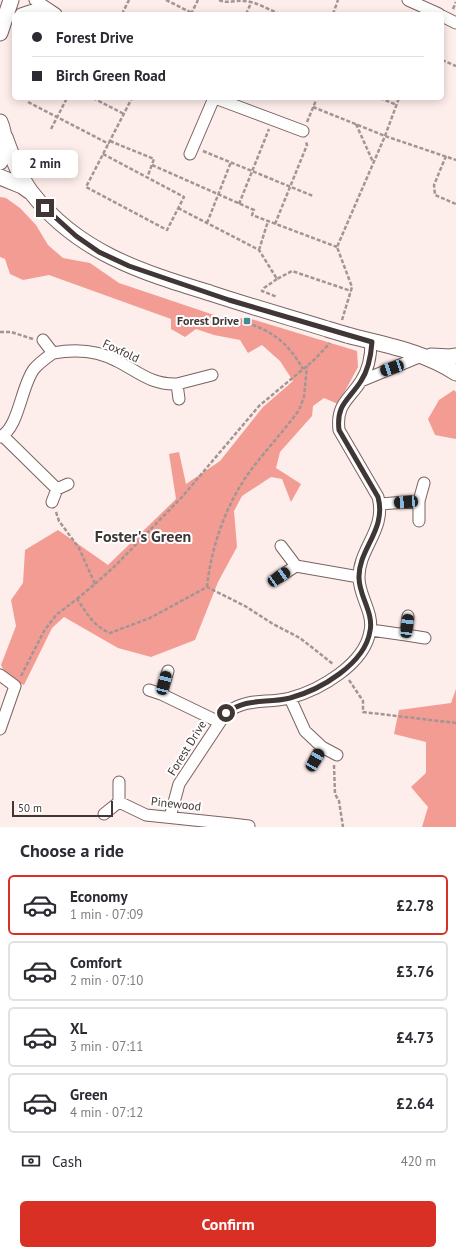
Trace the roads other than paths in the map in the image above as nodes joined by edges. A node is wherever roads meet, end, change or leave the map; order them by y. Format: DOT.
graph roads {
  1 [pos="11,0"];
  2 [pos="35,0"];
  3 [pos="408,0"];
  4 [pos="51,11"];
  5 [pos="435,12"];
  6 [pos="444,17"];
  7 [pos="456,23"];
  8 [pos="6,25"];
  9 [pos="214,100"];
  10 [pos="220,100"];
  11 [pos="0,122"];
  12 [pos="303,131"];
  13 [pos="5,137"];
  14 [pos="191,150"];
  15 [pos="0,162"];
  16 [pos="0,177"];
  17 [pos="30,191"];
  18 [pos="43,340"];
  19 [pos="372,342"];
  20 [pos="53,353"];
  21 [pos="424,355"];
  22 [pos="456,356"];
  23 [pos="456,373"];
  24 [pos="212,374"];
  25 [pos="361,381"];
  26 [pos="177,384"];
  27 [pos="179,399"];
  28 [pos="2,436"];
  29 [pos="68,484"];
  30 [pos="424,484"];
  31 [pos="56,488"];
  32 [pos="418,501"];
  33 [pos="52,502"];
  34 [pos="380,504"];
  35 [pos="419,521"];
  36 [pos="281,546"];
  37 [pos="296,566"];
  38 [pos="279,577"];
  39 [pos="359,578"];
  40 [pos="408,616"];
  41 [pos="371,630"];
  42 [pos="406,635"];
  43 [pos="425,638"];
  44 [pos="168,671"];
  45 [pos="0,675"];
  46 [pos="149,690"];
  47 [pos="161,694"];
  48 [pos="290,698"];
  49 [pos="219,722"];
  50 [pos="0,729"];
  51 [pos="322,747"];
  52 [pos="337,755"];
  53 [pos="315,760"];
  54 [pos="119,782"];
  55 [pos="119,802"];
  56 [pos="104,814"];
  57 [pos="170,817"];
  58 [pos="232,826"];
  59 [pos="249,826"];
  1 -- 8 [label="street"];
  2 -- 4 [label="street"];
  3 -- 5 [label="street"];
  6 -- 7 [label="street"];
  9 -- 14 [label="street"];
  10 -- 12 [label="street"];
  11 -- 13 [label="street"];
  13 -- 15 [label="street"];
  13 -- 17 [label="street"];
  16 -- 17 [label="street"];
  17 -- 19 [label="street, bridge"];
  18 -- 20 [label="street"];
  19 -- 21 [label="street"];
  19 -- 25 [label="street"];
  20 -- 26 [label="street, Foxfold"];
  20 -- 28 [label="street"];
  21 -- 22 [label="street"];
  21 -- 23 [label="street"];
  21 -- 25 [label="street"];
  24 -- 26 [label="street, Foxfold"];
  25 -- 34 [label="street"];
  26 -- 27 [label="street"];
  28 -- 31 [label="street"];
  29 -- 31 [label="street"];
  30 -- 32 [label="street"];
  31 -- 33 [label="street"];
  32 -- 34 [label="street"];
  32 -- 35 [label="street"];
  34 -- 39 [label="street"];
  36 -- 37 [label="street"];
  37 -- 38 [label="street"];
  37 -- 39 [label="street"];
  39 -- 41 [label="street"];
  40 -- 42 [label="street"];
  41 -- 42 [label="street"];
  41 -- 48 [label="street, Forest Drive"];
  42 -- 43 [label="street"];
  44 -- 47 [label="street"];
  45 -- 50 [label="street"];
  46 -- 47 [label="street"];
  47 -- 49 [label="street"];
  48 -- 49 [label="street, Forest Drive"];
  48 -- 51 [label="street"];
  49 -- 57 [label="street, Forest Drive"];
  51 -- 52 [label="street"];
  51 -- 53 [label="street"];
  54 -- 55 [label="street"];
  55 -- 56 [label="street"];
  55 -- 57 [label="street, Pinewood"];
  57 -- 58 [label="street, Pinewood"];
  58 -- 59 [label="street, Pinewood"];
}
